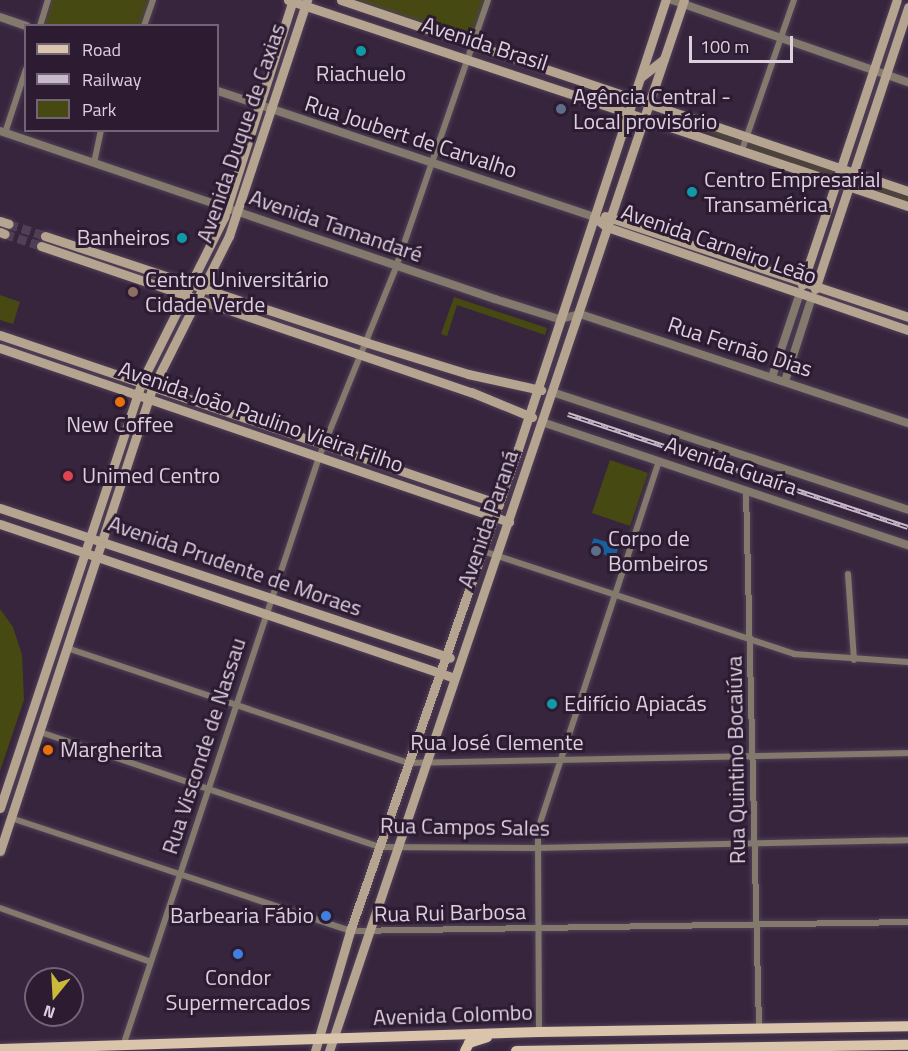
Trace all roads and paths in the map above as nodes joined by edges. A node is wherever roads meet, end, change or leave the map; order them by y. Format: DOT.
graph roads {
  1 [pos="48,0"];
  2 [pos="153,0"];
  3 [pos="341,0"];
  4 [pos="488,0"];
  5 [pos="666,0"];
  6 [pos="672,0"];
  7 [pos="794,0"];
  8 [pos="897,0"];
  9 [pos="291,1"];
  10 [pos="683,2"];
  11 [pos="306,3"];
  12 [pos="908,7"];
  13 [pos="0,17"];
  14 [pos="41,24"];
  15 [pos="145,24"];
  16 [pos="24,25"];
  17 [pos="781,38"];
  18 [pos="473,44"];
  19 [pos="277,53"];
  20 [pos="664,59"];
  21 [pos="468,60"];
  22 [pos="874,69"];
  23 [pos="886,73"];
  24 [pos="24,74"];
  25 [pos="641,77"];
  26 [pos="282,81"];
  27 [pos="908,82"];
  28 [pos="219,91"];
  29 [pos="634,98"];
  30 [pos="650,104"];
  31 [pos="259,105"];
  32 [pos="272,110"];
  33 [pos="629,112"];
  34 [pos="645,117"];
  35 [pos="2,132"];
  36 [pos="101,132"];
  37 [pos="747,136"];
  38 [pos="258,150"];
  39 [pos="742,150"];
  40 [pos="94,163"];
  41 [pos="433,164"];
  42 [pos="841,168"];
  43 [pos="240,169"];
  44 [pos="626,172"];
  45 [pos="854,172"];
  46 [pos="606,182"];
  47 [pos="837,182"];
  48 [pos="849,186"];
  49 [pos="908,191"];
  50 [pos="908,206"];
  51 [pos="227,208"];
  52 [pos="238,211"];
  53 [pos="611,216"];
  54 [pos="594,217"];
  55 [pos="607,227"];
  56 [pos="45,236"];
  57 [pos="41,246"];
  58 [pos="211,247"];
  59 [pos="582,252"];
  60 [pos="214,266"];
  61 [pos="396,267"];
  62 [pos="591,276"];
  63 [pos="803,282"];
  64 [pos="193,285"];
  65 [pos="816,286"];
  66 [pos="204,289"];
  67 [pos="800,293"];
  68 [pos="187,295"];
  69 [pos="812,297"];
  70 [pos="199,299"];
  71 [pos="883,309"];
  72 [pos="580,314"];
  73 [pos="908,317"];
  74 [pos="559,319"];
  75 [pos="879,321"];
  76 [pos="908,330"];
  77 [pos="177,334"];
  78 [pos="0,335"];
  79 [pos="368,343"];
  80 [pos="0,348"];
  81 [pos="154,351"];
  82 [pos="566,351"];
  83 [pos="363,355"];
  84 [pos="546,360"];
  85 [pos="772,377"];
  86 [pos="785,381"];
  87 [pos="141,383"];
  88 [pos="153,387"];
  89 [pos="537,390"];
  90 [pos="552,392"];
  91 [pos="137,396"];
  92 [pos="148,400"];
  93 [pos="529,416"];
  94 [pos="542,422"];
  95 [pos="908,423"];
  96 [pos="324,445"];
  97 [pos="518,449"];
  98 [pos="319,457"];
  99 [pos="658,461"];
  100 [pos="526,468"];
  101 [pos="746,490"];
  102 [pos="499,504"];
  103 [pos="0,508"];
  104 [pos="908,510"];
  105 [pos="494,517"];
  106 [pos="509,522"];
  107 [pos="0,524"];
  108 [pos="90,538"];
  109 [pos="102,542"];
  110 [pos="908,545"];
  111 [pos="483,551"];
  112 [pos="84,553"];
  113 [pos="498,556"];
  114 [pos="98,558"];
  115 [pos="475,574"];
  116 [pos="848,574"];
  117 [pos="614,596"];
  118 [pos="272,599"];
  119 [pos="481,599"];
  120 [pos="267,615"];
  121 [pos="751,641"];
  122 [pos="68,648"];
  123 [pos="445,657"];
  124 [pos="854,660"];
  125 [pos="458,661"];
  126 [pos="908,662"];
  127 [pos="439,673"];
  128 [pos="452,677"];
  129 [pos="431,697"];
  130 [pos="237,705"];
  131 [pos="439,720"];
  132 [pos="40,732"];
  133 [pos="908,753"];
  134 [pos="754,757"];
  135 [pos="557,762"];
  136 [pos="408,763"];
  137 [pos="424,764"];
  138 [pos="209,789"];
  139 [pos="409,806"];
  140 [pos="0,808"];
  141 [pos="11,818"];
  142 [pos="389,819"];
  143 [pos="908,840"];
  144 [pos="756,843"];
  145 [pos="380,847"];
  146 [pos="536,848"];
  147 [pos="395,849"];
  148 [pos="0,851"];
  149 [pos="374,865"];
  150 [pos="180,875"];
  151 [pos="382,889"];
  152 [pos="0,908"];
  153 [pos="908,922"];
  154 [pos="757,925"];
  155 [pos="537,930"];
  156 [pos="350,931"];
  157 [pos="367,933"];
  158 [pos="151,962"];
  159 [pos="322,1017"];
  160 [pos="338,1021"];
  161 [pos="908,1026"];
  162 [pos="759,1028"];
  163 [pos="828,1028"];
  164 [pos="640,1030"];
  165 [pos="681,1030"];
  166 [pos="539,1032"];
  167 [pos="498,1033"];
  168 [pos="315,1039"];
  169 [pos="332,1039"];
  170 [pos="908,1044"];
  171 [pos="123,1047"];
  172 [pos="654,1048"];
  173 [pos="781,1048"];
  174 [pos="0,1049"];
  175 [pos="60,1049"];
  176 [pos="603,1049"];
  177 [pos="17,1050"];
  178 [pos="756,1050"];
  179 [pos="315,1051"];
  180 [pos="329,1051"];
  181 [pos="465,1051"];
  182 [pos="516,1051"];
  183 [pos="538,1051"];
  1 -- 14 [label="street"];
  2 -- 15 [label="street"];
  3 -- 18 [label="main road, Avenida Brasil"];
  4 -- 18 [label="street, Rua Visconde de Nassau"];
  5 -- 25 [label="main road, Avenida Paraná"];
  6 -- 10 [label="street"];
  7 -- 17 [label="street"];
  8 -- 22 [label="main road"];
  9 -- 11 [label="main road, Avenida Brasil"];
  9 -- 19 [label="main road, Avenida Duque de Caxias"];
  10 -- 17 [label="street"];
  10 -- 20 [label="main road, Avenida Paraná"];
  11 -- 21 [label="main road, Avenida Brasil"];
  11 -- 26 [label="main road, Avenida Duque de Caxias"];
  12 -- 23 [label="main road"];
  13 -- 16 [label="street"];
  17 -- 22 [label="street"];
  17 -- 37 [label="street"];
  18 -- 21 [label="street, Rua Visconde de Nassau"];
  18 -- 29 [label="main road, Avenida Brasil"];
  19 -- 26 [label="main road"];
  19 -- 31 [label="main road, Avenida Duque de Caxias"];
  20 -- 25 [label="main road"];
  20 -- 30 [label="main road, Avenida Paraná"];
  21 -- 33 [label="main road, Avenida Brasil"];
  21 -- 41 [label="street, Rua Visconde de Nassau"];
  22 -- 23 [label="street"];
  22 -- 42 [label="main road"];
  23 -- 27 [label="street"];
  23 -- 45 [label="main road"];
  24 -- 35 [label="street"];
  25 -- 29 [label="main road, Avenida Paraná"];
  26 -- 32 [label="main road, Avenida Duque de Caxias"];
  28 -- 31 [label="street, Rua Joubert de Carvalho"];
  29 -- 30 [label="main road, Avenida Brasil"];
  29 -- 33 [label="main road, Avenida Paraná"];
  30 -- 34 [label="main road, Avenida Paraná"];
  30 -- 37 [label="main road, Avenida Brasil"];
  31 -- 32 [label="street, Rua Joubert de Carvalho"];
  31 -- 43 [label="main road, Avenida Duque de Caxias"];
  32 -- 38 [label="main road, Avenida Duque de Caxias"];
  32 -- 41 [label="street, Rua Joubert de Carvalho"];
  33 -- 34 [label="main road, Avenida Brasil"];
  33 -- 46 [label="main road, Avenida Paraná"];
  34 -- 39 [label="main road, Avenida Brasil"];
  34 -- 44 [label="main road, Avenida Paraná"];
  35 -- 40 [label="street, Avenida Tamandaré"];
  36 -- 40 [label="street"];
  37 -- 39 [label="street"];
  37 -- 42 [label="main road, Avenida Brasil"];
  38 -- 43 [label="main road"];
  38 -- 52 [label="main road, Avenida Duque de Caxias"];
  39 -- 47 [label="main road, Avenida Brasil"];
  40 -- 51 [label="street, Avenida Tamandaré"];
  41 -- 54 [label="street, Rua Joubert de Carvalho"];
  41 -- 61 [label="street, Rua Visconde de Nassau"];
  42 -- 45 [label="main road, Avenida Brasil"];
  42 -- 47 [label="main road"];
  43 -- 51 [label="main road, Avenida Duque de Caxias"];
  44 -- 46 [label="main road"];
  44 -- 53 [label="main road, Avenida Paraná"];
  45 -- 48 [label="main road"];
  45 -- 49 [label="main road, Avenida Brasil"];
  46 -- 54 [label="main road, Avenida Paraná"];
  47 -- 48 [label="main road, Avenida Brasil"];
  47 -- 63 [label="main road"];
  48 -- 50 [label="main road, Avenida Brasil"];
  48 -- 65 [label="main road"];
  51 -- 52 [label="street, Avenida Tamandaré"];
  51 -- 58 [label="main road, Avenida Duque de Caxias"];
  52 -- 60 [label="main road, Avenida Duque de Caxias"];
  52 -- 61 [label="street, Avenida Tamandaré"];
  53 -- 54 [label="main road, Avenida Carneiro Leão"];
  53 -- 55 [label="main road, Avenida Paraná"];
  53 -- 63 [label="main road, Avenida Carneiro Leão"];
  54 -- 55 [label="main road, Avenida Carneiro Leão"];
  54 -- 59 [label="main road, Avenida Paraná"];
  55 -- 62 [label="main road, Avenida Paraná"];
  55 -- 67 [label="main road, Avenida Carneiro Leão"];
  56 -- 64 [label="main road"];
  57 -- 68 [label="main road"];
  58 -- 60 [label="main road"];
  58 -- 64 [label="main road, Avenida Duque de Caxias"];
  59 -- 62 [label="main road"];
  59 -- 74 [label="main road, Avenida Paraná"];
  60 -- 66 [label="main road, Avenida Duque de Caxias"];
  61 -- 74 [label="street, Avenida Tamandaré"];
  61 -- 79 [label="street, Rua Visconde de Nassau"];
  62 -- 72 [label="main road, Avenida Paraná"];
  63 -- 65 [label="main road, Avenida Carneiro Leão"];
  63 -- 67 [label="main road"];
  64 -- 66 [label="main road"];
  64 -- 68 [label="main road, Avenida Duque de Caxias"];
  65 -- 69 [label="main road"];
  65 -- 71 [label="main road, Avenida Carneiro Leão"];
  66 -- 70 [label="main road, Avenida Duque de Caxias"];
  66 -- 79 [label="main road"];
  67 -- 69 [label="main road, Avenida Carneiro Leão"];
  67 -- 85 [label="street"];
  68 -- 70 [label="main road"];
  68 -- 81 [label="main road, Avenida Duque de Caxias"];
  69 -- 75 [label="main road, Avenida Carneiro Leão"];
  69 -- 86 [label="street"];
  70 -- 77 [label="main road, Avenida Duque de Caxias"];
  70 -- 83 [label="main road"];
  71 -- 73 [label="main road, Avenida Carneiro Leão"];
  71 -- 75 [label="main road"];
  72 -- 74 [label="street"];
  72 -- 82 [label="main road, Avenida Paraná"];
  72 -- 85 [label="street, Rua Fernão Dias"];
  74 -- 84 [label="main road, Avenida Paraná"];
  75 -- 76 [label="main road, Avenida Carneiro Leão"];
  77 -- 81 [label="main road"];
  77 -- 88 [label="main road, Avenida Duque de Caxias"];
  78 -- 87 [label="main road, Avenida João Paulino Vieira Filho"];
  79 -- 83 [label="street, Rua Visconde de Nassau"];
  79 -- 89 [label="main road"];
  80 -- 91 [label="main road, Avenida João Paulino Vieira Filho"];
  81 -- 87 [label="main road, Avenida Duque de Caxias"];
  82 -- 84 [label="main road"];
  82 -- 90 [label="main road, Avenida Paraná"];
  83 -- 93 [label="main road"];
  83 -- 96 [label="street, Rua Visconde de Nassau"];
  84 -- 89 [label="main road, Avenida Paraná"];
  85 -- 86 [label="street, Rua Fernão Dias"];
  86 -- 95 [label="street, Rua Fernão Dias"];
  87 -- 88 [label="main road, Avenida João Paulino Vieira Filho"];
  87 -- 91 [label="main road, Avenida Duque de Caxias"];
  88 -- 92 [label="main road, Avenida Duque de Caxias"];
  88 -- 96 [label="main road, Avenida João Paulino Vieira Filho"];
  89 -- 90 [label="main road"];
  89 -- 93 [label="main road, Avenida Paraná"];
  90 -- 94 [label="main road, Avenida Paraná"];
  90 -- 104 [label="street"];
  91 -- 92 [label="main road, Avenida João Paulino Vieira Filho"];
  91 -- 108 [label="main road, Avenida Duque de Caxias"];
  92 -- 98 [label="main road, Avenida João Paulino Vieira Filho"];
  92 -- 109 [label="main road, Avenida Duque de Caxias"];
  93 -- 94 [label="main road"];
  93 -- 97 [label="main road, Avenida Paraná"];
  94 -- 99 [label="street, Avenida Guaíra"];
  94 -- 100 [label="main road, Avenida Paraná"];
  96 -- 98 [label="street, Rua Visconde de Nassau"];
  96 -- 102 [label="main road, Avenida João Paulino Vieira Filho"];
  97 -- 100 [label="main road"];
  97 -- 102 [label="main road, Avenida Paraná"];
  98 -- 105 [label="main road, Avenida João Paulino Vieira Filho"];
  98 -- 118 [label="street, Rua Visconde de Nassau"];
  99 -- 101 [label="street, Avenida Guaíra"];
  99 -- 117 [label="street"];
  100 -- 106 [label="main road, Avenida Paraná"];
  101 -- 110 [label="street, Avenida Guaíra"];
  101 -- 121 [label="street, Rua Quintino Bocaiúva"];
  102 -- 105 [label="main road, Avenida Paraná"];
  103 -- 108 [label="main road, Avenida Prudente de Moraes"];
  105 -- 106 [label="main road, Avenida João Paulino Vieira Filho"];
  105 -- 111 [label="main road, Avenida Paraná"];
  106 -- 113 [label="main road, Avenida Paraná"];
  107 -- 112 [label="main road, Avenida Prudente de Moraes"];
  108 -- 109 [label="main road, Avenida Prudente de Moraes"];
  108 -- 112 [label="main road, Avenida Duque de Caxias"];
  109 -- 114 [label="main road, Avenida Duque de Caxias"];
  109 -- 118 [label="main road, Avenida Prudente de Moraes"];
  111 -- 113 [label="street"];
  111 -- 115 [label="main road, Avenida Paraná"];
  112 -- 114 [label="main road, Avenida Prudente de Moraes"];
  112 -- 140 [label="main road, Avenida Duque de Caxias"];
  113 -- 117 [label="street"];
  113 -- 119 [label="main road, Avenida Paraná"];
  114 -- 120 [label="main road, Avenida Prudente de Moraes"];
  114 -- 122 [label="main road, Avenida Duque de Caxias"];
  115 -- 119 [label="main road"];
  115 -- 123 [label="main road, Avenida Paraná"];
  116 -- 124 [label="street"];
  117 -- 121 [label="street"];
  117 -- 135 [label="street"];
  118 -- 120 [label="street, Rua Visconde de Nassau"];
  118 -- 123 [label="main road, Avenida Prudente de Moraes"];
  119 -- 125 [label="main road, Avenida Paraná"];
  120 -- 127 [label="main road, Avenida Prudente de Moraes"];
  120 -- 130 [label="street, Rua Visconde de Nassau"];
  121 -- 124 [label="street"];
  121 -- 134 [label="street, Rua Quintino Bocaiúva"];
  122 -- 130 [label="street, Rua José Clemente"];
  122 -- 132 [label="main road, Avenida Duque de Caxias"];
  123 -- 125 [label="main road, Avenida Prudente de Moraes"];
  123 -- 127 [label="main road, Avenida Paraná"];
  124 -- 126 [label="street"];
  125 -- 128 [label="main road, Avenida Paraná"];
  127 -- 128 [label="main road, Avenida Prudente de Moraes"];
  127 -- 129 [label="main road, Avenida Paraná"];
  128 -- 131 [label="main road, Avenida Paraná"];
  129 -- 131 [label="main road"];
  129 -- 136 [label="main road, Avenida Paraná"];
  130 -- 136 [label="street, Rua José Clemente"];
  130 -- 138 [label="street, Rua Visconde de Nassau"];
  131 -- 137 [label="main road, Avenida Paraná"];
  132 -- 138 [label="street, Rua Campos Sales"];
  132 -- 141 [label="main road, Avenida Duque de Caxias"];
  133 -- 134 [label="street, Rua José Clemente"];
  134 -- 135 [label="street, Rua José Clemente"];
  134 -- 144 [label="street, Rua Quintino Bocaiúva"];
  135 -- 137 [label="street, Rua José Clemente"];
  135 -- 146 [label="street"];
  136 -- 137 [label="street, Rua José Clemente"];
  136 -- 142 [label="main road, Avenida Paraná"];
  137 -- 139 [label="main road, Avenida Paraná"];
  138 -- 145 [label="street, Rua Campos Sales"];
  138 -- 150 [label="street, Rua Visconde de Nassau"];
  139 -- 142 [label="main road"];
  139 -- 147 [label="main road, Avenida Paraná"];
  141 -- 148 [label="main road, Avenida Duque de Caxias"];
  141 -- 150 [label="street, Rua Rui Barbosa"];
  142 -- 145 [label="main road, Avenida Paraná"];
  143 -- 144 [label="street, Rua Campos Sales"];
  144 -- 146 [label="street, Rua Campos Sales"];
  144 -- 154 [label="street, Rua Quintino Bocaiúva"];
  145 -- 147 [label="street, Rua Campos Sales"];
  145 -- 149 [label="main road, Avenida Paraná"];
  146 -- 147 [label="street, Rua Campos Sales"];
  146 -- 155 [label="street"];
  147 -- 151 [label="main road, Avenida Paraná"];
  149 -- 151 [label="main road"];
  149 -- 156 [label="main road, Avenida Paraná"];
  150 -- 156 [label="street, Rua Rui Barbosa"];
  150 -- 158 [label="street, Rua Visconde de Nassau"];
  151 -- 157 [label="main road, Avenida Paraná"];
  152 -- 158 [label="street"];
  153 -- 154 [label="street, Rua Rui Barbosa"];
  154 -- 155 [label="street, Rua Rui Barbosa"];
  154 -- 162 [label="street, Rua Quintino Bocaiúva"];
  155 -- 157 [label="street, Rua Rui Barbosa"];
  155 -- 166 [label="street"];
  156 -- 157 [label="street, Rua Rui Barbosa"];
  156 -- 159 [label="main road, Avenida Paraná"];
  157 -- 160 [label="main road, Avenida Paraná"];
  158 -- 171 [label="street, Rua Visconde de Nassau"];
  159 -- 160 [label="main road"];
  159 -- 168 [label="main road, Avenida Paraná"];
  160 -- 169 [label="main road, Avenida Paraná"];
  161 -- 163 [label="main road, Avenida Colombo"];
  162 -- 163 [label="main road, Avenida Colombo"];
  162 -- 165 [label="main road, Avenida Colombo"];
  163 -- 173 [label="main road"];
  164 -- 165 [label="main road, Avenida Colombo"];
  164 -- 166 [label="main road, Avenida Colombo"];
  164 -- 176 [label="main road"];
  165 -- 172 [label="main road"];
  166 -- 167 [label="main road, Avenida Colombo"];
  167 -- 169 [label="main road, Avenida Colombo"];
  167 -- 181 [label="main road"];
  168 -- 169 [label="main road, Avenida Colombo"];
  168 -- 171 [label="main road, Avenida Colombo"];
  168 -- 179 [label="main road, Avenida Paraná"];
  169 -- 180 [label="main road, Avenida Paraná"];
  170 -- 173 [label="main road, Avenida Colombo"];
  171 -- 175 [label="main road, Avenida Colombo"];
  172 -- 176 [label="main road, Avenida Colombo"];
  172 -- 178 [label="main road, Avenida Colombo"];
  173 -- 178 [label="main road, Avenida Colombo"];
  174 -- 177 [label="main road, Avenida Colombo"];
  175 -- 177 [label="main road, Avenida Colombo"];
  176 -- 183 [label="main road, Avenida Colombo"];
  182 -- 183 [label="main road, Avenida Colombo"];
}
